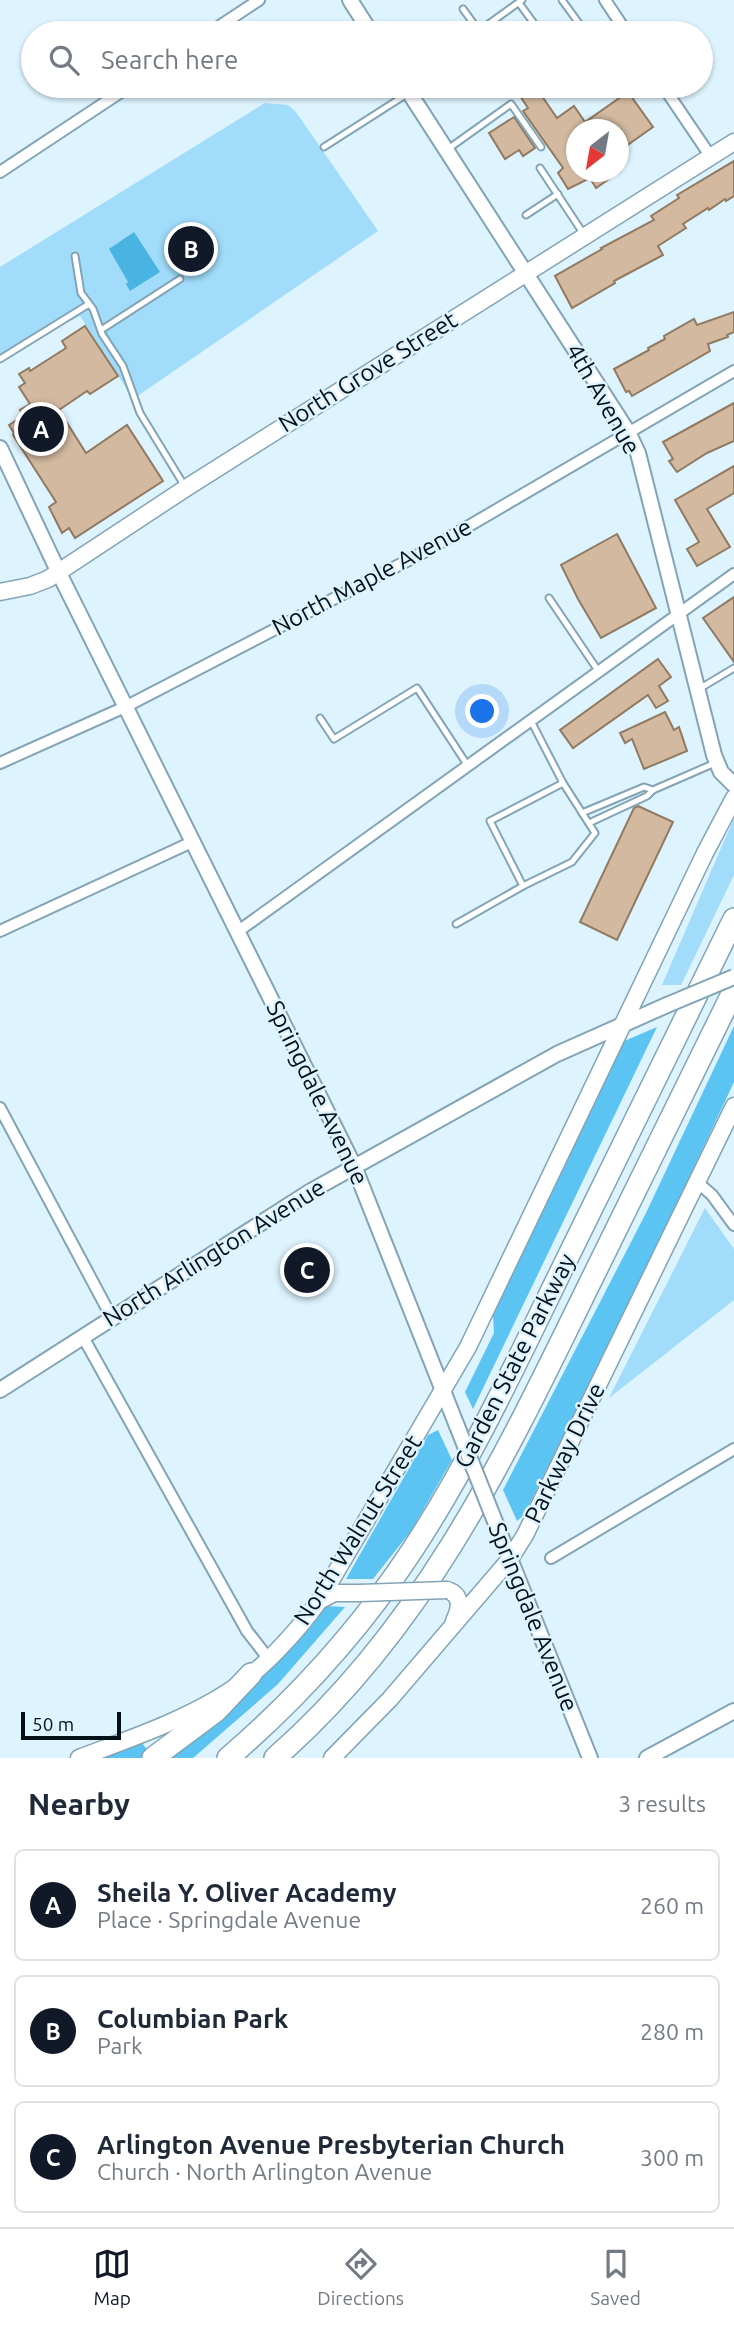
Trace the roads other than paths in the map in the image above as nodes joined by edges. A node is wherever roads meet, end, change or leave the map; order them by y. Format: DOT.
graph roads {
  1 [pos="259,0"];
  2 [pos="350,0"];
  3 [pos="562,0"];
  4 [pos="605,0"];
  5 [pos="521,1"];
  6 [pos="463,9"];
  7 [pos="227,21"];
  8 [pos="363,21"];
  9 [pos="472,21"];
  10 [pos="493,21"];
  11 [pos="534,21"];
  12 [pos="577,21"];
  13 [pos="619,21"];
  14 [pos="112,98"];
  15 [pos="395,98"];
  16 [pos="414,98"];
  17 [pos="671,98"];
  18 [pos="734,142"];
  19 [pos="324,147"];
  20 [pos="541,147"];
  21 [pos="447,149"];
  22 [pos="711,156"];
  23 [pos="540,168"];
  24 [pos="0,172"];
  25 [pos="558,194"];
  26 [pos="526,215"];
  27 [pos="584,235"];
  28 [pos="75,256"];
  29 [pos="526,271"];
  30 [pos="180,279"];
  31 [pos="89,304"];
  32 [pos="101,330"];
  33 [pos="0,359"];
  34 [pos="734,371"];
  35 [pos="628,432"];
  36 [pos="0,448"];
  37 [pos="186,488"];
  38 [pos="59,573"];
  39 [pos="734,574"];
  40 [pos="0,592"];
  41 [pos="550,598"];
  42 [pos="678,615"];
  43 [pos="734,668"];
  44 [pos="599,672"];
  45 [pos="697,690"];
  46 [pos="125,706"];
  47 [pos="320,718"];
  48 [pos="531,721"];
  49 [pos="716,762"];
  50 [pos="0,763"];
  51 [pos="468,766"];
  52 [pos="563,783"];
  53 [pos="734,785"];
  54 [pos="653,790"];
  55 [pos="734,798"];
  56 [pos="582,813"];
  57 [pos="589,823"];
  58 [pos="192,842"];
  59 [pos="523,886"];
  60 [pos="734,919"];
  61 [pos="456,924"];
  62 [pos="0,931"];
  63 [pos="237,932"];
  64 [pos="734,976"];
  65 [pos="734,990"];
  66 [pos="624,1023"];
  67 [pos="0,1108"];
  68 [pos="732,1114"];
  69 [pos="354,1166"];
  70 [pos="697,1182"];
  71 [pos="734,1225"];
  72 [pos="112,1318"];
  73 [pos="83,1337"];
  74 [pos="0,1390"];
  75 [pos="444,1391"];
  76 [pos="734,1449"];
  77 [pos="551,1558"];
  78 [pos="510,1559"];
  79 [pos="319,1601"];
  80 [pos="446,1632"];
  81 [pos="268,1658"];
  82 [pos="251,1674"];
  83 [pos="734,1711"];
  84 [pos="79,1758"];
  85 [pos="153,1758"];
  86 [pos="228,1758"];
  87 [pos="275,1758"];
  88 [pos="332,1758"];
  89 [pos="590,1758"];
  90 [pos="647,1758"];
  1 -- 7 [label="street"];
  2 -- 8 [label="street"];
  3 -- 12 [label="lane"];
  4 -- 13 [label="street"];
  5 -- 10 [label="lane"];
  5 -- 11 [label="lane"];
  6 -- 9 [label="lane"];
  14 -- 24 [label="street"];
  15 -- 19 [label="lane"];
  16 -- 21 [label="street, 4th Avenue"];
  17 -- 22 [label="street"];
  18 -- 22 [label="main road, North Grove Street"];
  20 -- 21 [label="lane"];
  21 -- 29 [label="street, 4th Avenue"];
  22 -- 27 [label="main road, North Grove Street"];
  23 -- 25 [label="lane"];
  25 -- 26 [label="lane"];
  25 -- 27 [label="lane"];
  27 -- 29 [label="main road, North Grove Street"];
  28 -- 31 [label="lane"];
  29 -- 35 [label="street, 4th Avenue"];
  29 -- 37 [label="main road, North Grove Street"];
  30 -- 32 [label="lane"];
  31 -- 32 [label="lane"];
  31 -- 33 [label="lane"];
  32 -- 37 [label="lane"];
  34 -- 35 [label="street, North Maple Avenue"];
  35 -- 42 [label="street, 4th Avenue"];
  35 -- 46 [label="street, North Maple Avenue"];
  36 -- 38 [label="street, Springdale Avenue"];
  37 -- 38 [label="main road, North Grove Street"];
  38 -- 40 [label="main road, North Grove Street"];
  38 -- 46 [label="street, Springdale Avenue"];
  39 -- 42 [label="street"];
  41 -- 44 [label="lane"];
  42 -- 44 [label="street"];
  42 -- 45 [label="street, 4th Avenue"];
  43 -- 45 [label="lane"];
  44 -- 48 [label="street"];
  45 -- 49 [label="street, 4th Avenue"];
  46 -- 50 [label="street, North Maple Avenue"];
  46 -- 58 [label="street, Springdale Avenue"];
  47 -- 51 [label="lane"];
  48 -- 51 [label="street"];
  48 -- 52 [label="lane"];
  49 -- 53 [label="street, 4th Avenue"];
  49 -- 54 [label="lane"];
  51 -- 63 [label="street"];
  52 -- 56 [label="lane"];
  52 -- 59 [label="lane"];
  54 -- 56 [label="lane"];
  54 -- 57 [label="lane"];
  55 -- 66 [label="main road"];
  56 -- 57 [label="lane"];
  57 -- 59 [label="lane"];
  58 -- 62 [label="street"];
  58 -- 63 [label="street, Springdale Avenue"];
  59 -- 61 [label="lane"];
  60 -- 86 [label="highway, Garden State Parkway"];
  63 -- 69 [label="street, Springdale Avenue"];
  64 -- 66 [label="street, North Arlington Avenue, bridge"];
  65 -- 87 [label="highway, Garden State Parkway"];
  66 -- 69 [label="street, North Arlington Avenue"];
  66 -- 75 [label="main road"];
  67 -- 72 [label="street"];
  68 -- 70 [label="main road, Parkway Drive"];
  69 -- 72 [label="street, North Arlington Avenue"];
  69 -- 75 [label="street, Springdale Avenue"];
  70 -- 71 [label="street"];
  70 -- 78 [label="main road, Parkway Drive"];
  72 -- 73 [label="street, North Arlington Avenue"];
  73 -- 74 [label="street, North Arlington Avenue"];
  73 -- 81 [label="street"];
  75 -- 78 [label="street, Springdale Avenue, bridge"];
  75 -- 79 [label="main road, North Walnut Street"];
  76 -- 77 [label="street"];
  78 -- 80 [label="main road, Parkway Drive"];
  78 -- 89 [label="street, Springdale Avenue"];
  79 -- 80 [label="main road, bridge"];
  79 -- 81 [label="main road, North Walnut Street"];
  80 -- 88 [label="main road, Parkway Drive"];
  81 -- 82 [label="main road, North Walnut Street"];
  82 -- 84 [label="main road, North Walnut Street"];
  82 -- 85 [label="highway"];
  83 -- 90 [label="street"];
}
